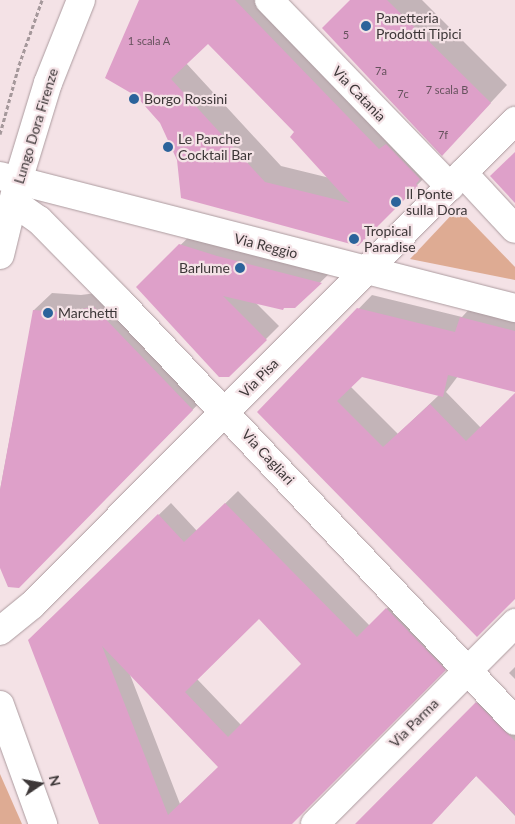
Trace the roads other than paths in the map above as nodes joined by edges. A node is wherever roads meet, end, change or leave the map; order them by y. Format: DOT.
graph roads {
  1 [pos="81,0"];
  2 [pos="269,0"];
  3 [pos="515,121"];
  4 [pos="457,180"];
  5 [pos="10,187"];
  6 [pos="515,229"];
  7 [pos="0,255"];
  8 [pos="367,272"];
  9 [pos="515,308"];
  10 [pos="225,412"];
  11 [pos="515,623"];
  12 [pos="0,631"];
  13 [pos="466,670"];
  14 [pos="0,705"];
  15 [pos="515,721"];
  16 [pos="43,824"];
  17 [pos="315,824"];
  1 -- 5 [label="street, Lungo Dora Firenze"];
  2 -- 4 [label="street, Via Catania"];
  3 -- 4 [label="street, Via Pisa"];
  4 -- 6 [label="street, Via Catania"];
  4 -- 8 [label="street, Via Pisa"];
  5 -- 7 [label="street, Lungo Dora Firenze"];
  5 -- 8 [label="street, Via Reggio"];
  5 -- 10 [label="street, Via Cagliari"];
  8 -- 9 [label="street, Via Reggio"];
  8 -- 10 [label="street, Via Pisa"];
  10 -- 12 [label="street, Via Pisa"];
  10 -- 13 [label="street, Via Cagliari"];
  11 -- 13 [label="street, Via Parma"];
  13 -- 15 [label="street, Via Cagliari"];
  13 -- 17 [label="street, Via Parma"];
  14 -- 16 [label="street"];
}
